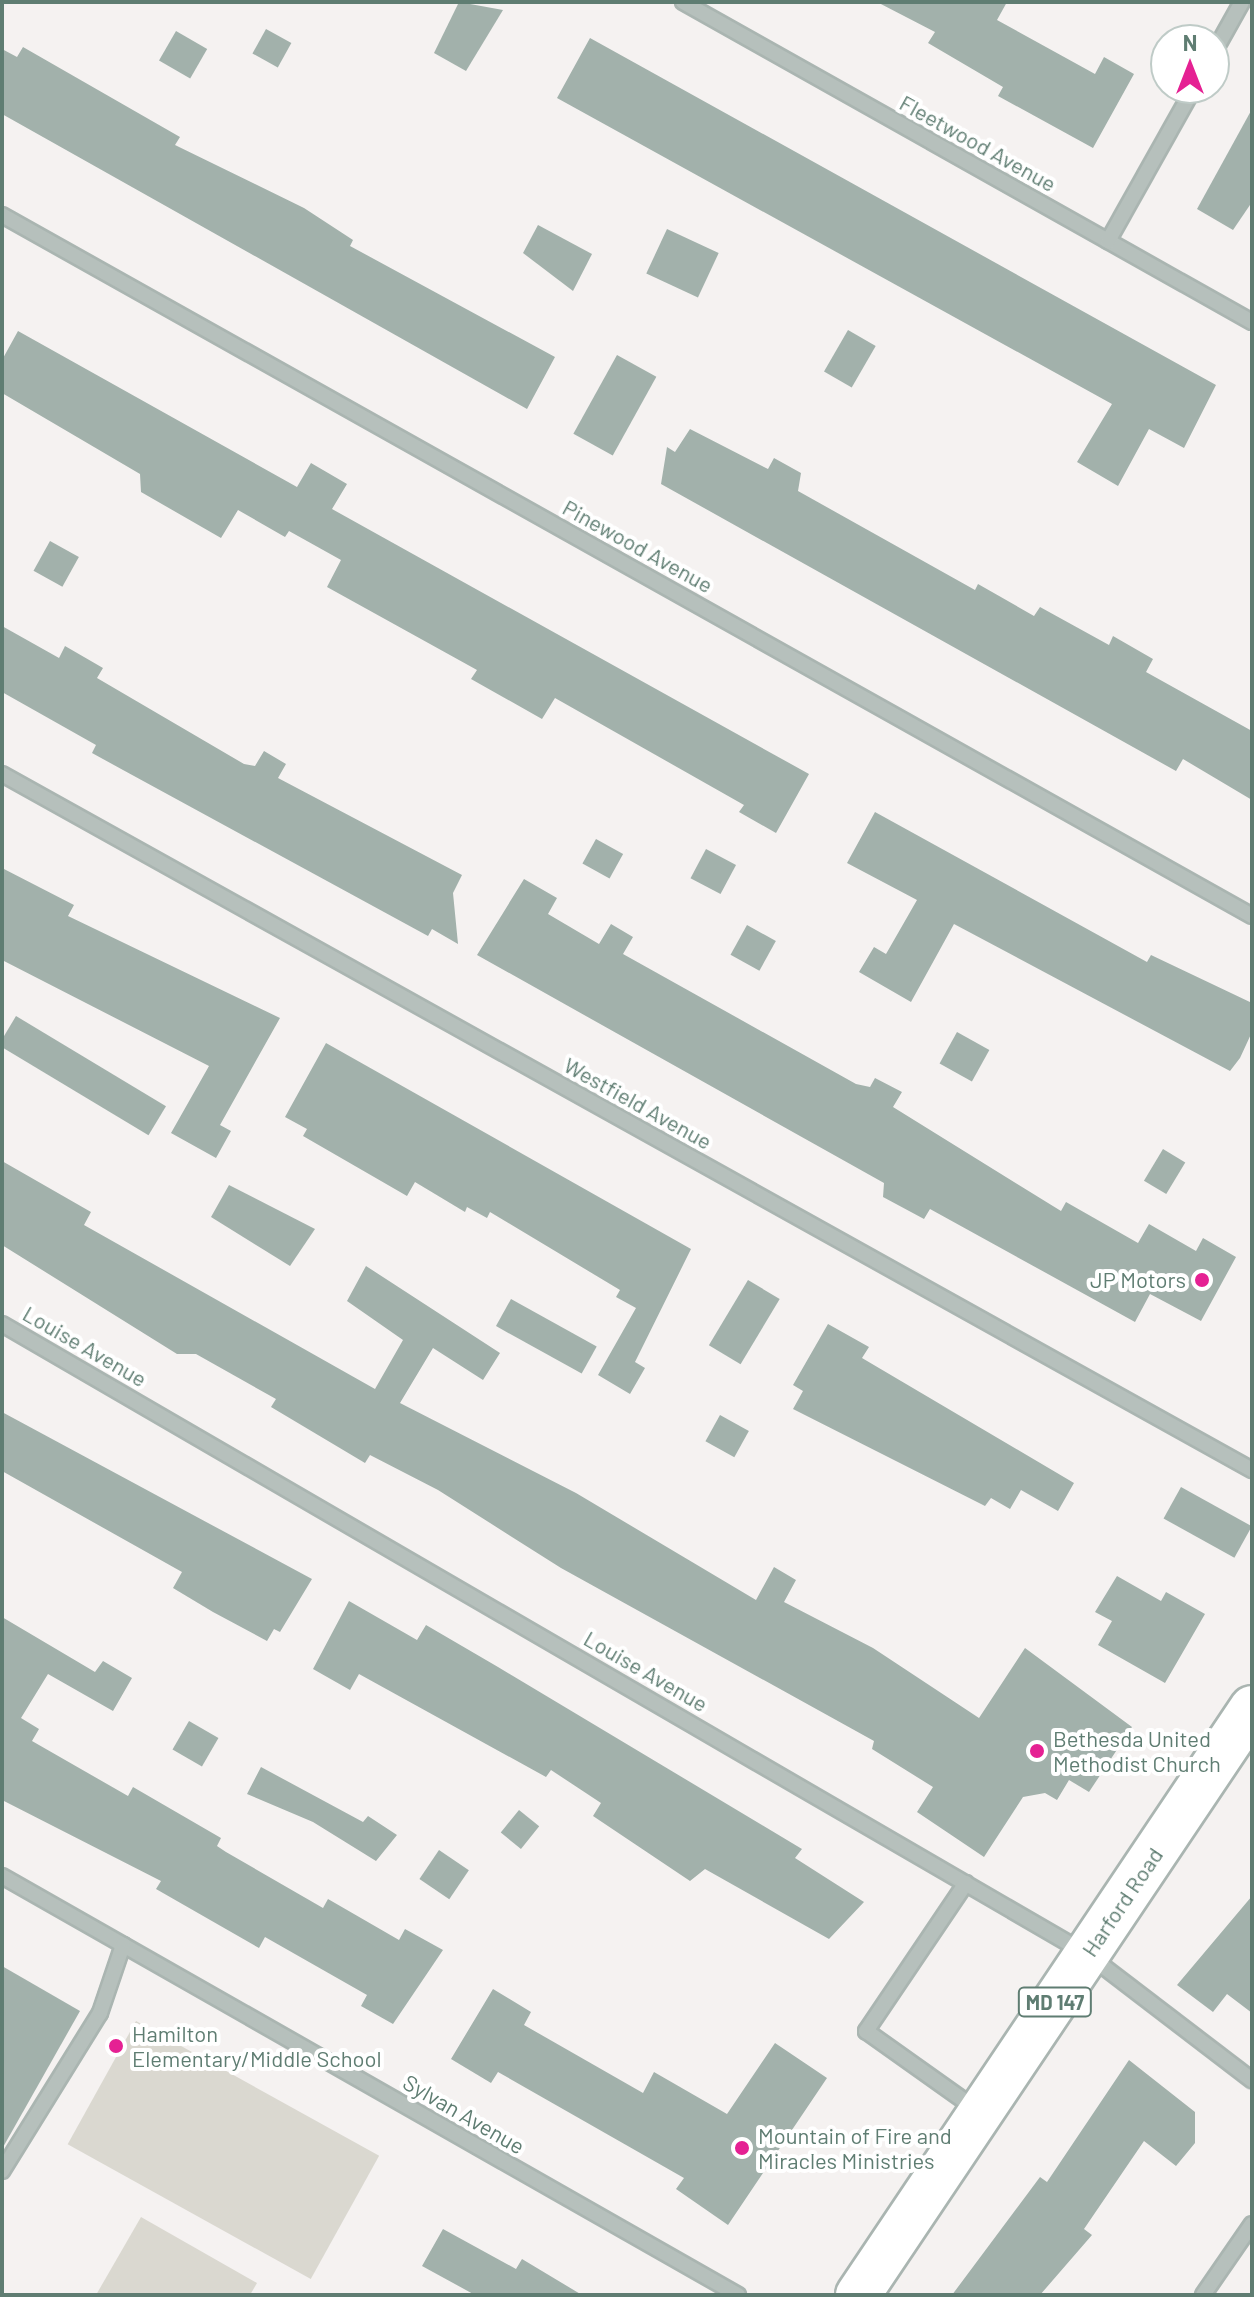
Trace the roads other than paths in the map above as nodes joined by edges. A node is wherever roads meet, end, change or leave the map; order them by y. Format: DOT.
graph roads {
  1 [pos="683,2"];
  2 [pos="1242,2"];
  3 [pos="1230,24"];
  4 [pos="1185,104"];
  5 [pos="2,215"];
  6 [pos="1108,241"];
  7 [pos="1252,322"];
  8 [pos="2,774"];
  9 [pos="1252,916"];
  10 [pos="2,1324"];
  11 [pos="1252,1470"];
  12 [pos="1247,1725"];
  13 [pos="2,1876"];
  14 [pos="966,1883"];
  15 [pos="123,1945"];
  16 [pos="1087,1954"];
  17 [pos="1252,2080"];
  18 [pos="980,2112"];
  19 [pos="2,2171"];
  20 [pos="1252,2224"];
  21 [pos="738,2295"];
  22 [pos="858,2295"];
  23 [pos="1203,2295"];
  1 -- 6 [label="street, Fleetwood Avenue"];
  2 -- 3 [label="street"];
  4 -- 6 [label="street"];
  5 -- 9 [label="street, Pinewood Avenue"];
  6 -- 7 [label="street, Fleetwood Avenue"];
  8 -- 11 [label="street, Westfield Avenue"];
  10 -- 14 [label="street, Louise Avenue"];
  12 -- 16 [label="main road, Harford Road / MD 147"];
  13 -- 15 [label="street, Sylvan Avenue"];
  14 -- 16 [label="street, Louise Avenue"];
  14 -- 18 [label="street"];
  15 -- 19 [label="street"];
  15 -- 21 [label="street, Sylvan Avenue"];
  16 -- 17 [label="street, Louise Avenue"];
  16 -- 18 [label="main road, Harford Road / MD 147"];
  18 -- 22 [label="main road, Harford Road / MD 147"];
  20 -- 23 [label="street"];
}
